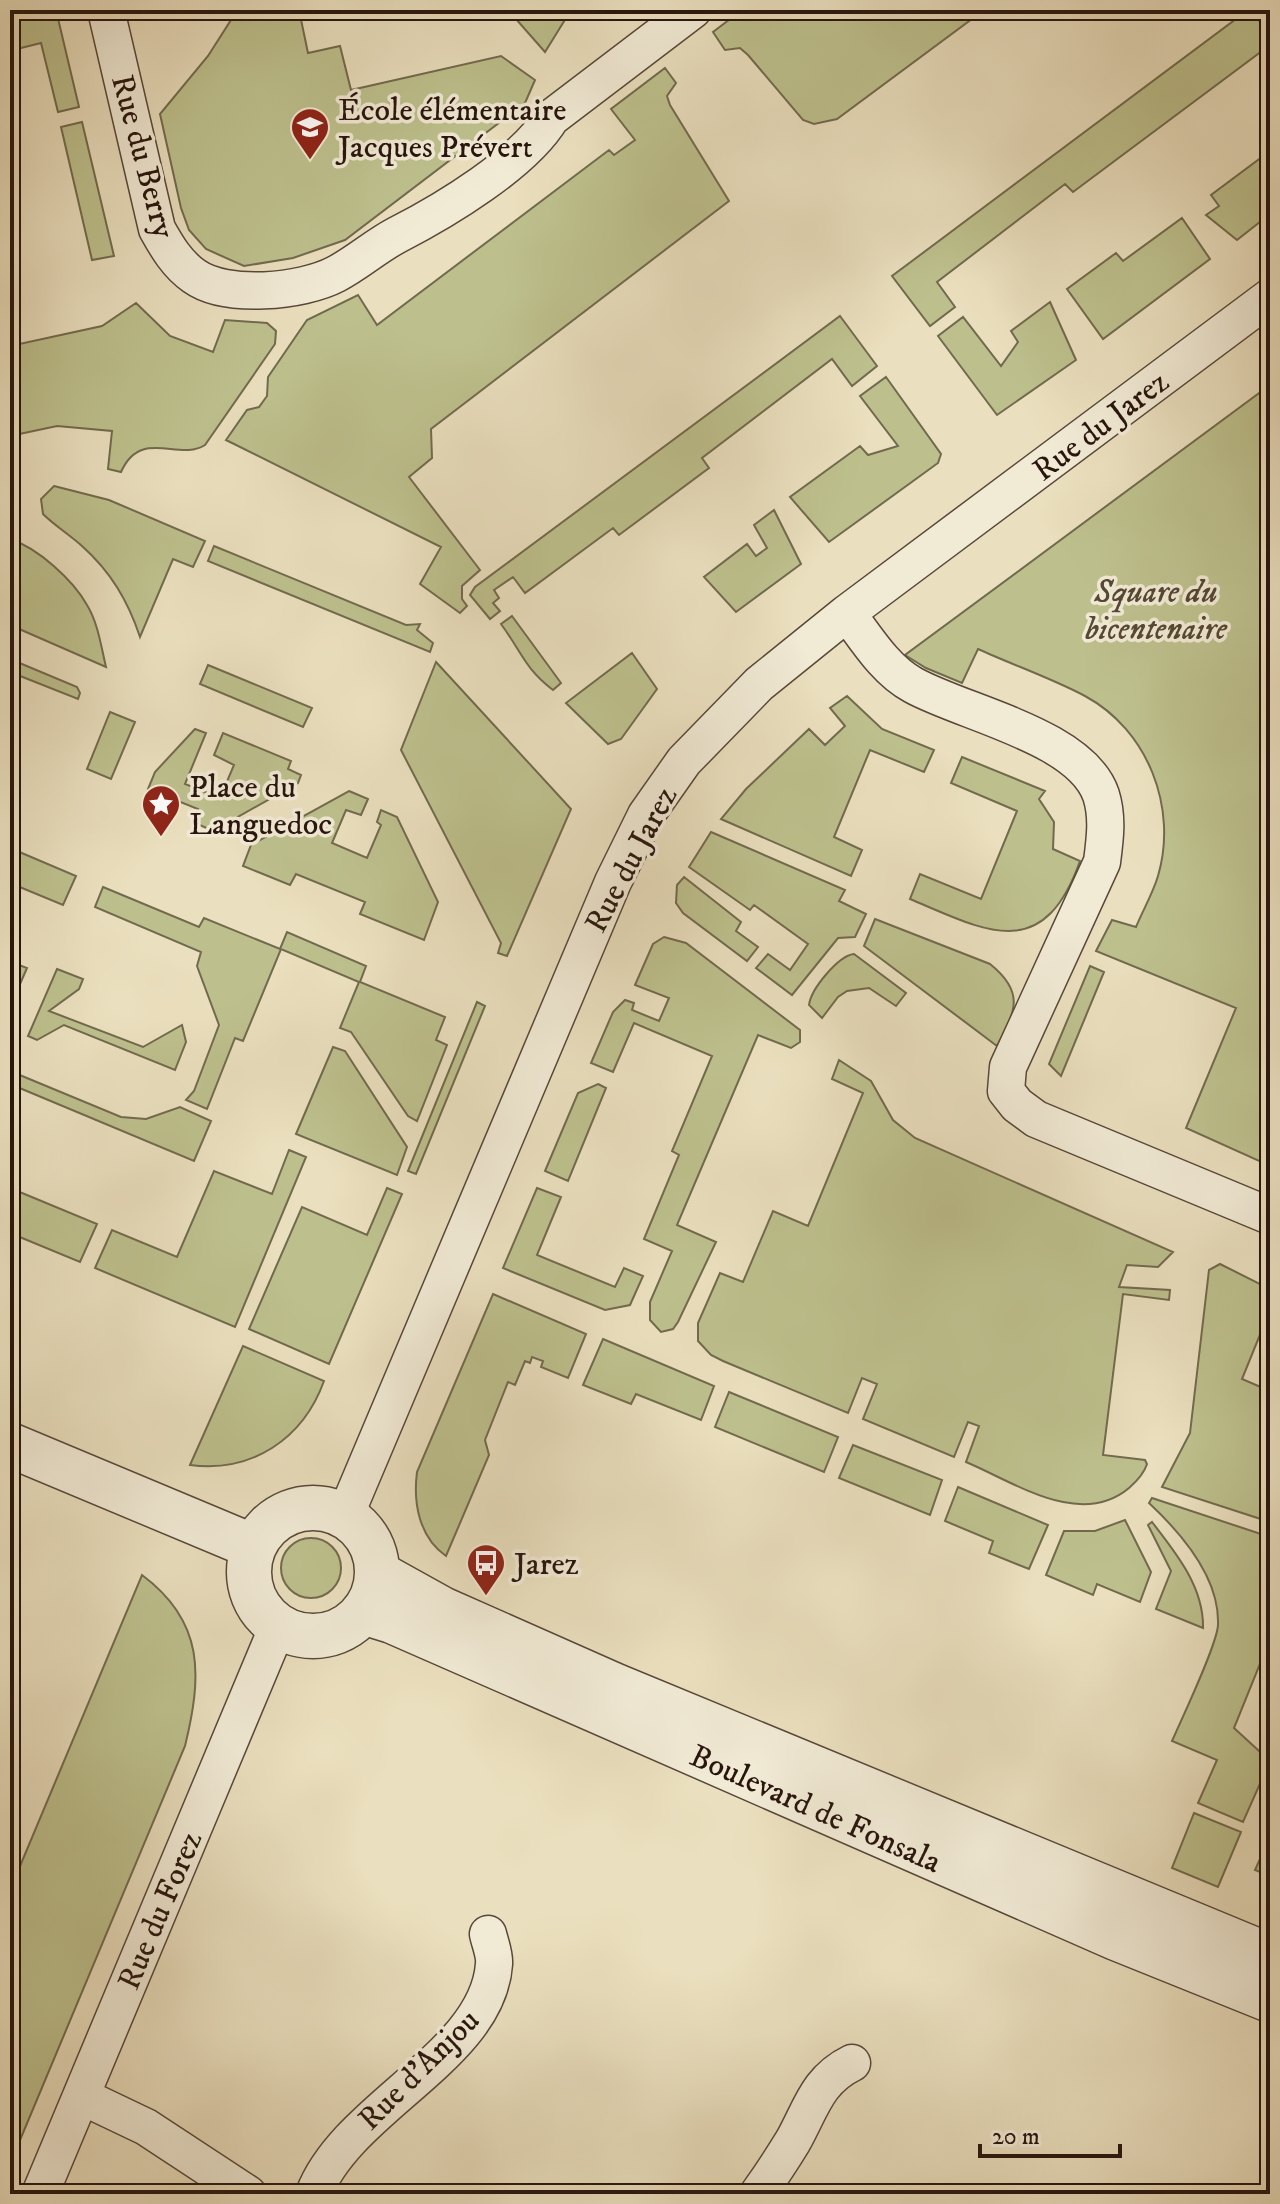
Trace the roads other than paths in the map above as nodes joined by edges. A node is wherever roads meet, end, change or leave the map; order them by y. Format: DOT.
graph roads {
  1 [pos="106,10"];
  2 [pos="693,10"];
  3 [pos="1270,297"];
  4 [pos="847,613"];
  5 [pos="1270,1216"];
  6 [pos="10,1445"];
  7 [pos="345,1516"];
  8 [pos="254,1547"];
  9 [pos="371,1593"];
  10 [pos="278,1626"];
  11 [pos="488,1934"];
  12 [pos="1270,1956"];
  13 [pos="1270,2000"];
  14 [pos="852,2063"];
  15 [pos="81,2096"];
  16 [pos="40,2194"];
  17 [pos="248,2194"];
  18 [pos="314,2194"];
  19 [pos="758,2194"];
  1 -- 2 [label="street, Rue du Berry"];
  3 -- 4 [label="street, Rue du Jarez"];
  4 -- 5 [label="street"];
  4 -- 7 [label="street, Rue du Jarez"];
  6 -- 8 [label="street"];
  7 -- 8 [label="street"];
  7 -- 9 [label="street"];
  8 -- 10 [label="street"];
  9 -- 10 [label="street"];
  9 -- 12 [label="street, Boulevard de Fonsala"];
  9 -- 13 [label="street, Boulevard de Fonsala"];
  10 -- 15 [label="street, Rue du Forez"];
  11 -- 18 [label="street, Rue d'Anjou"];
  14 -- 19 [label="street"];
  15 -- 16 [label="street, Rue du Forez"];
  15 -- 17 [label="street"];
}
